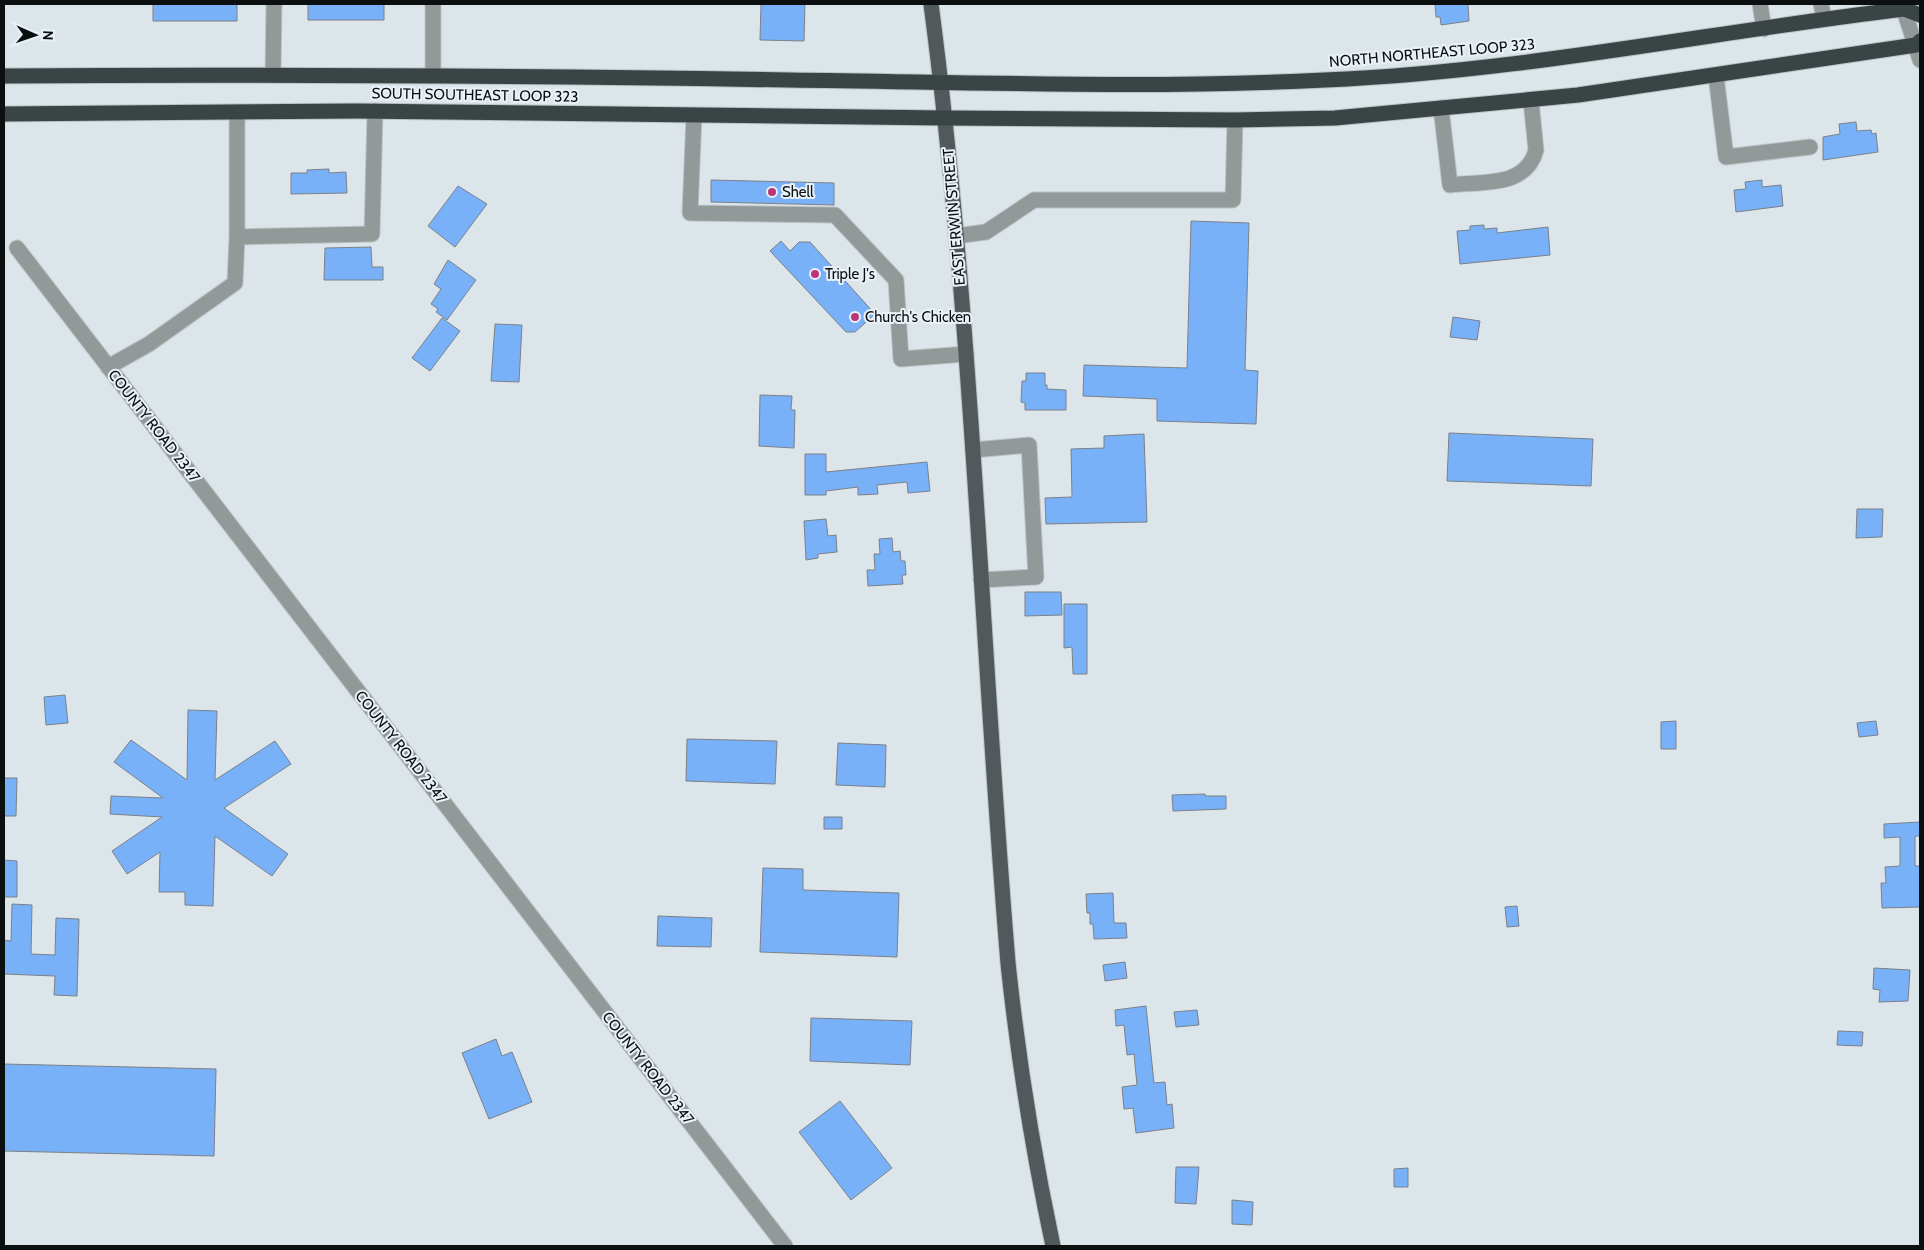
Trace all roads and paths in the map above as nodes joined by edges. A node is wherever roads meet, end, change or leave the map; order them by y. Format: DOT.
graph roads {
  1 [pos="274,4"];
  2 [pos="433,4"];
  3 [pos="931,4"];
  4 [pos="1760,4"];
  5 [pos="1903,6"];
  6 [pos="1822,11"];
  7 [pos="1920,15"];
  8 [pos="1764,29"];
  9 [pos="1919,49"];
  10 [pos="273,74"];
  11 [pos="433,75"];
  12 [pos="4,76"];
  13 [pos="1716,76"];
  14 [pos="941,82"];
  15 [pos="1531,100"];
  16 [pos="1441,108"];
  17 [pos="375,111"];
  18 [pos="237,112"];
  19 [pos="4,114"];
  20 [pos="694,116"];
  21 [pos="945,118"];
  22 [pos="1235,120"];
  23 [pos="1810,147"];
  24 [pos="956,236"];
  25 [pos="237,237"];
  26 [pos="17,248"];
  27 [pos="966,354"];
  28 [pos="108,367"];
  29 [pos="973,450"];
  30 [pos="981,580"];
  31 [pos="785,1246"];
  32 [pos="1053,1246"];
  1 -- 10 [label="street"];
  2 -- 11 [label="street"];
  3 -- 14 [label="main road, EAST ERWIN STREET"];
  4 -- 8 [label="street"];
  5 -- 6 [label="highway, NORTH NORTHEAST LOOP 323"];
  5 -- 7 [label="highway, NORTH NORTHEAST LOOP 323"];
  5 -- 9 [label="street"];
  6 -- 8 [label="highway, NORTH NORTHEAST LOOP 323"];
  8 -- 14 [label="highway, NORTH NORTHEAST LOOP 323"];
  9 -- 13 [label="highway"];
  10 -- 11 [label="highway, SOUTH SOUTHEAST LOOP 323"];
  10 -- 12 [label="highway, SOUTH SOUTHEAST LOOP 323"];
  11 -- 14 [label="highway, SOUTH SOUTHEAST LOOP 323"];
  13 -- 15 [label="highway"];
  13 -- 23 [label="street"];
  14 -- 21 [label="main road, EAST ERWIN STREET"];
  15 -- 16 [label="highway"];
  15 -- 16 [label="street"];
  16 -- 22 [label="highway"];
  17 -- 18 [label="highway, SOUTH SOUTHEAST LOOP 323"];
  17 -- 20 [label="highway, SOUTH SOUTHEAST LOOP 323"];
  17 -- 25 [label="street"];
  18 -- 19 [label="highway, SOUTH SOUTHEAST LOOP 323"];
  18 -- 25 [label="street"];
  20 -- 21 [label="highway, SOUTH SOUTHEAST LOOP 323"];
  20 -- 27 [label="street"];
  21 -- 22 [label="highway"];
  21 -- 24 [label="main road, EAST ERWIN STREET"];
  22 -- 24 [label="street"];
  24 -- 27 [label="main road, EAST ERWIN STREET"];
  25 -- 28 [label="street"];
  26 -- 28 [label="street, COUNTY ROAD 2347"];
  27 -- 29 [label="main road, EAST ERWIN STREET"];
  28 -- 31 [label="street, COUNTY ROAD 2347"];
  29 -- 30 [label="main road, EAST ERWIN STREET"];
  29 -- 30 [label="street"];
  30 -- 32 [label="main road, EAST ERWIN STREET"];
}
